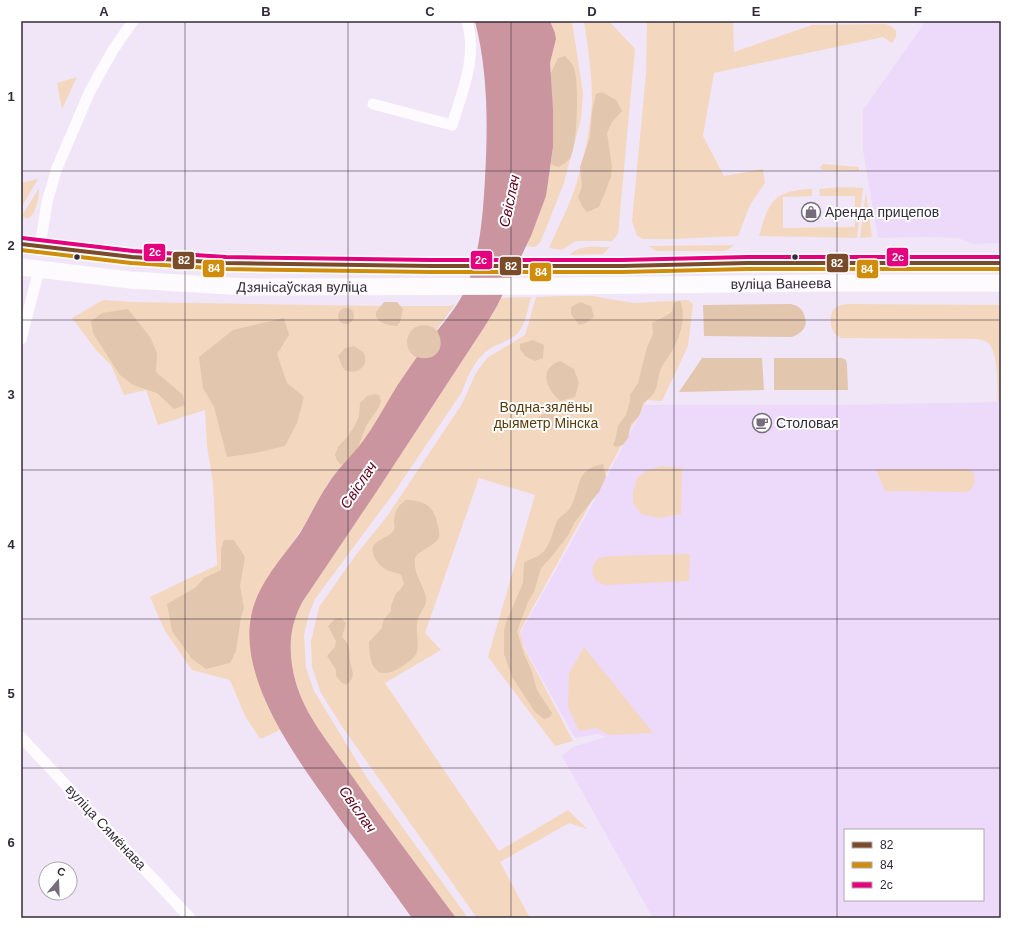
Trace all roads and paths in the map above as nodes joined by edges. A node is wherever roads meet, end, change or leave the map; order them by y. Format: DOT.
graph roads {
  1 [pos="133,21"];
  2 [pos="467,21"];
  3 [pos="373,104"];
  4 [pos="21,244"];
  5 [pos="40,247"];
  6 [pos="1001,263"];
  7 [pos="824,264"];
  8 [pos="560,266"];
  9 [pos="21,267"];
  10 [pos="39,270"];
  11 [pos="823,283"];
  12 [pos="1001,283"];
  13 [pos="560,286"];
  14 [pos="21,339"];
  15 [pos="21,737"];
  16 [pos="190,918"];
  1 -- 5 [label="street"];
  2 -- 3 [label="street"];
  4 -- 5 [label="main road, Дзянісаўская вуліца"];
  5 -- 8 [label="main road, Дзянісаўская вуліца"];
  6 -- 7 [label="main road, вуліца Ванеева"];
  7 -- 8 [label="main road, вуліца Ванеева"];
  7 -- 11 [label="street"];
  9 -- 10 [label="main road, Дзянісаўская вуліца"];
  10 -- 13 [label="main road, Дзянісаўская вуліца"];
  10 -- 14 [label="street"];
  11 -- 12 [label="main road, вуліца Ванеева"];
  11 -- 13 [label="main road, вуліца Ванеева"];
  15 -- 16 [label="street, вуліца Сямёнава"];
}
